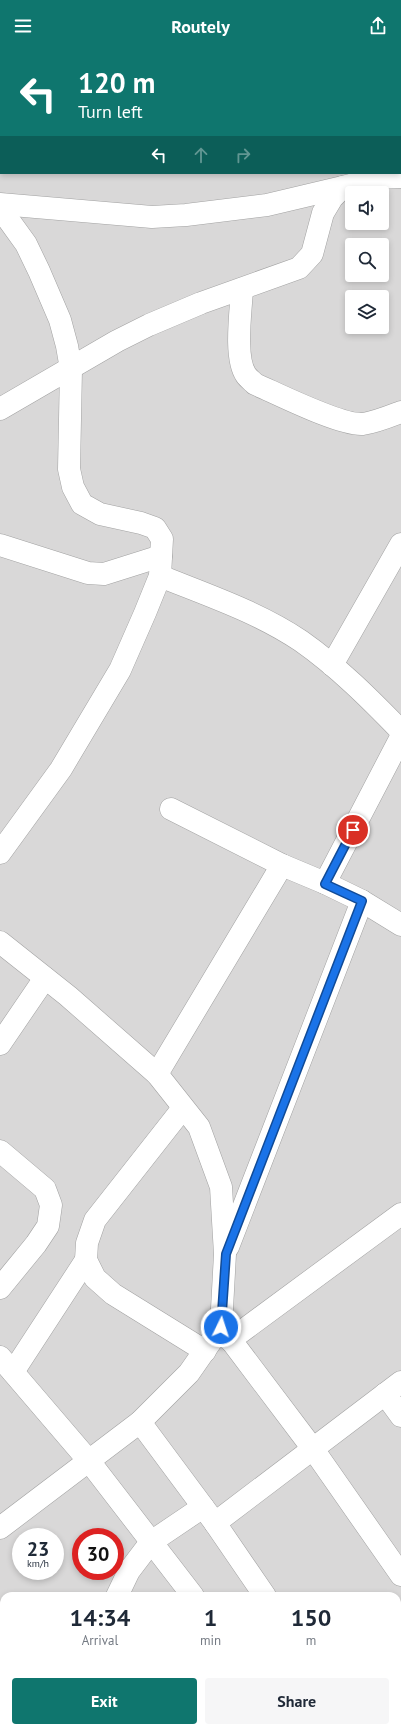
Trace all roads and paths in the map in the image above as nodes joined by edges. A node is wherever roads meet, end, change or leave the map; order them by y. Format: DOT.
graph roads {
  1 [pos="401,177"];
  2 [pos="343,187"];
  3 [pos="0,204"];
  4 [pos="36,207"];
  5 [pos="0,208"];
  6 [pos="26,244"];
  7 [pos="242,289"];
  8 [pos="71,369"];
  9 [pos="0,409"];
  10 [pos="401,412"];
  11 [pos="401,544"];
  12 [pos="0,545"];
  13 [pos="160,566"];
  14 [pos="332,665"];
  15 [pos="396,719"];
  16 [pos="401,736"];
  17 [pos="171,809"];
  18 [pos="0,853"];
  19 [pos="282,865"];
  20 [pos="325,884"];
  21 [pos="362,901"];
  22 [pos="401,925"];
  23 [pos="0,942"];
  24 [pos="45,978"];
  25 [pos="0,1044"];
  26 [pos="157,1074"];
  27 [pos="183,1108"];
  28 [pos="0,1151"];
  29 [pos="401,1214"];
  30 [pos="226,1254"];
  31 [pos="86,1260"];
  32 [pos="1,1285"];
  33 [pos="226,1333"];
  34 [pos="204,1351"];
  35 [pos="7,1365"];
  36 [pos="393,1388"];
  37 [pos="401,1416"];
  38 [pos="140,1422"];
  39 [pos="313,1449"];
  40 [pos="89,1461"];
  41 [pos="209,1515"];
  42 [pos="0,1528"];
  43 [pos="151,1542"];
  44 [pos="401,1575"];
  45 [pos="120,1592"];
  46 [pos="190,1592"];
  47 [pos="262,1592"];
  1 -- 2 [label="street"];
  2 -- 4 [label="street"];
  2 -- 7 [label="street"];
  3 -- 4 [label="street"];
  4 -- 6 [label="street"];
  5 -- 6 [label="street"];
  6 -- 8 [label="street"];
  7 -- 8 [label="street"];
  7 -- 10 [label="street"];
  8 -- 9 [label="street"];
  8 -- 13 [label="street"];
  11 -- 14 [label="street"];
  12 -- 13 [label="street"];
  13 -- 14 [label="street"];
  13 -- 18 [label="street"];
  14 -- 15 [label="street"];
  16 -- 20 [label="street"];
  17 -- 19 [label="street"];
  19 -- 20 [label="street"];
  19 -- 26 [label="street"];
  20 -- 21 [label="street"];
  21 -- 22 [label="street"];
  21 -- 30 [label="street"];
  23 -- 24 [label="street"];
  24 -- 25 [label="street"];
  24 -- 26 [label="street"];
  26 -- 27 [label="street"];
  27 -- 30 [label="street"];
  27 -- 31 [label="street"];
  28 -- 32 [label="street"];
  29 -- 33 [label="street"];
  30 -- 33 [label="street"];
  31 -- 34 [label="street"];
  31 -- 35 [label="street"];
  33 -- 34 [label="street"];
  33 -- 39 [label="street"];
  34 -- 38 [label="street"];
  35 -- 40 [label="street"];
  36 -- 37 [label="street"];
  36 -- 39 [label="street"];
  38 -- 40 [label="street"];
  38 -- 41 [label="street"];
  39 -- 41 [label="street"];
  39 -- 44 [label="street"];
  40 -- 42 [label="street"];
  40 -- 43 [label="street"];
  41 -- 43 [label="street"];
  41 -- 47 [label="street"];
  43 -- 45 [label="street"];
  43 -- 46 [label="street"];
}
